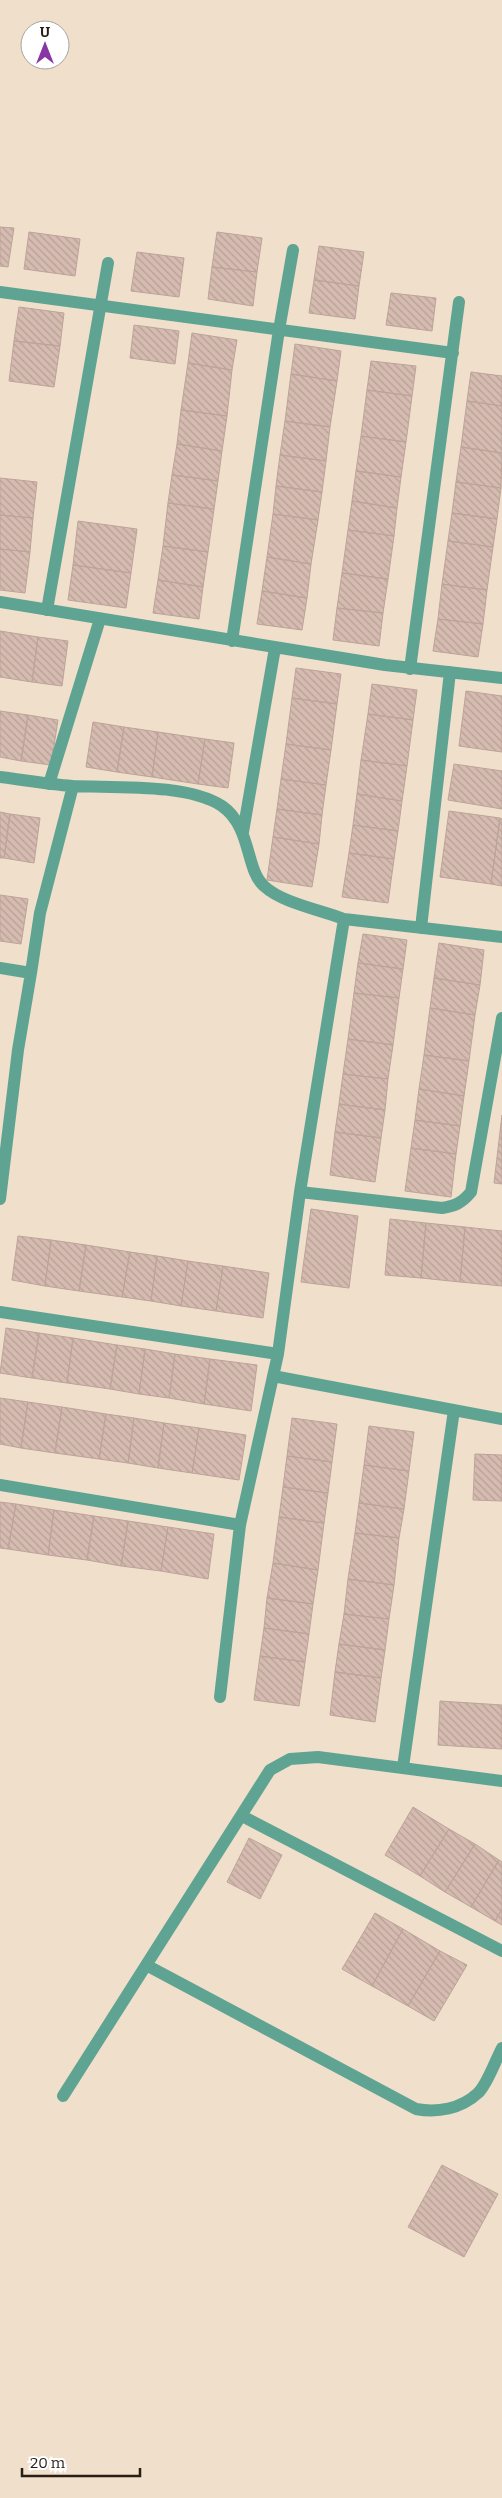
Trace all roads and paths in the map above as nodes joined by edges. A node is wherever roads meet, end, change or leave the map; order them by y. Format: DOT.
graph roads {
  1 [pos="293,250"];
  2 [pos="108,263"];
  3 [pos="0,292"];
  4 [pos="459,302"];
  5 [pos="101,306"];
  6 [pos="279,330"];
  7 [pos="452,353"];
  8 [pos="0,602"];
  9 [pos="47,610"];
  10 [pos="100,619"];
  11 [pos="232,641"];
  12 [pos="274,648"];
  13 [pos="410,668"];
  14 [pos="450,672"];
  15 [pos="502,678"];
  16 [pos="0,777"];
  17 [pos="49,784"];
  18 [pos="73,786"];
  19 [pos="244,832"];
  20 [pos="344,919"];
  21 [pos="421,928"];
  22 [pos="502,936"];
  23 [pos="0,968"];
  24 [pos="30,972"];
  25 [pos="502,1018"];
  26 [pos="4,1131"];
  27 [pos="300,1192"];
  28 [pos="0,1199"];
  29 [pos="0,1312"];
  30 [pos="278,1354"];
  31 [pos="273,1376"];
  32 [pos="454,1410"];
  33 [pos="502,1419"];
  34 [pos="0,1485"];
  35 [pos="240,1525"];
  36 [pos="220,1697"];
  37 [pos="403,1767"];
  38 [pos="502,1780"];
  39 [pos="242,1816"];
  40 [pos="502,1951"];
  41 [pos="148,1966"];
  42 [pos="502,2048"];
  43 [pos="63,2096"];
  1 -- 6 [label="street"];
  2 -- 5 [label="street"];
  3 -- 5 [label="street"];
  4 -- 7 [label="street"];
  5 -- 6 [label="street"];
  5 -- 9 [label="street"];
  6 -- 7 [label="street"];
  6 -- 11 [label="street"];
  7 -- 13 [label="street"];
  8 -- 9 [label="street"];
  9 -- 10 [label="street"];
  10 -- 11 [label="street"];
  10 -- 17 [label="street"];
  11 -- 12 [label="street"];
  12 -- 13 [label="street"];
  12 -- 19 [label="street"];
  13 -- 14 [label="street"];
  14 -- 15 [label="street"];
  14 -- 21 [label="street"];
  16 -- 17 [label="street"];
  17 -- 18 [label="street"];
  18 -- 19 [label="street"];
  18 -- 24 [label="street"];
  19 -- 20 [label="street"];
  20 -- 21 [label="street"];
  20 -- 27 [label="street"];
  21 -- 22 [label="street"];
  23 -- 24 [label="street"];
  24 -- 26 [label="street"];
  25 -- 27 [label="street"];
  26 -- 28 [label="street"];
  27 -- 30 [label="street"];
  29 -- 30 [label="street"];
  30 -- 31 [label="street"];
  31 -- 32 [label="street"];
  31 -- 35 [label="street"];
  32 -- 33 [label="street"];
  32 -- 37 [label="street"];
  34 -- 35 [label="street"];
  35 -- 36 [label="street"];
  37 -- 38 [label="street"];
  37 -- 39 [label="street"];
  39 -- 40 [label="street"];
  39 -- 41 [label="street"];
  41 -- 42 [label="street"];
  41 -- 43 [label="street"];
}
